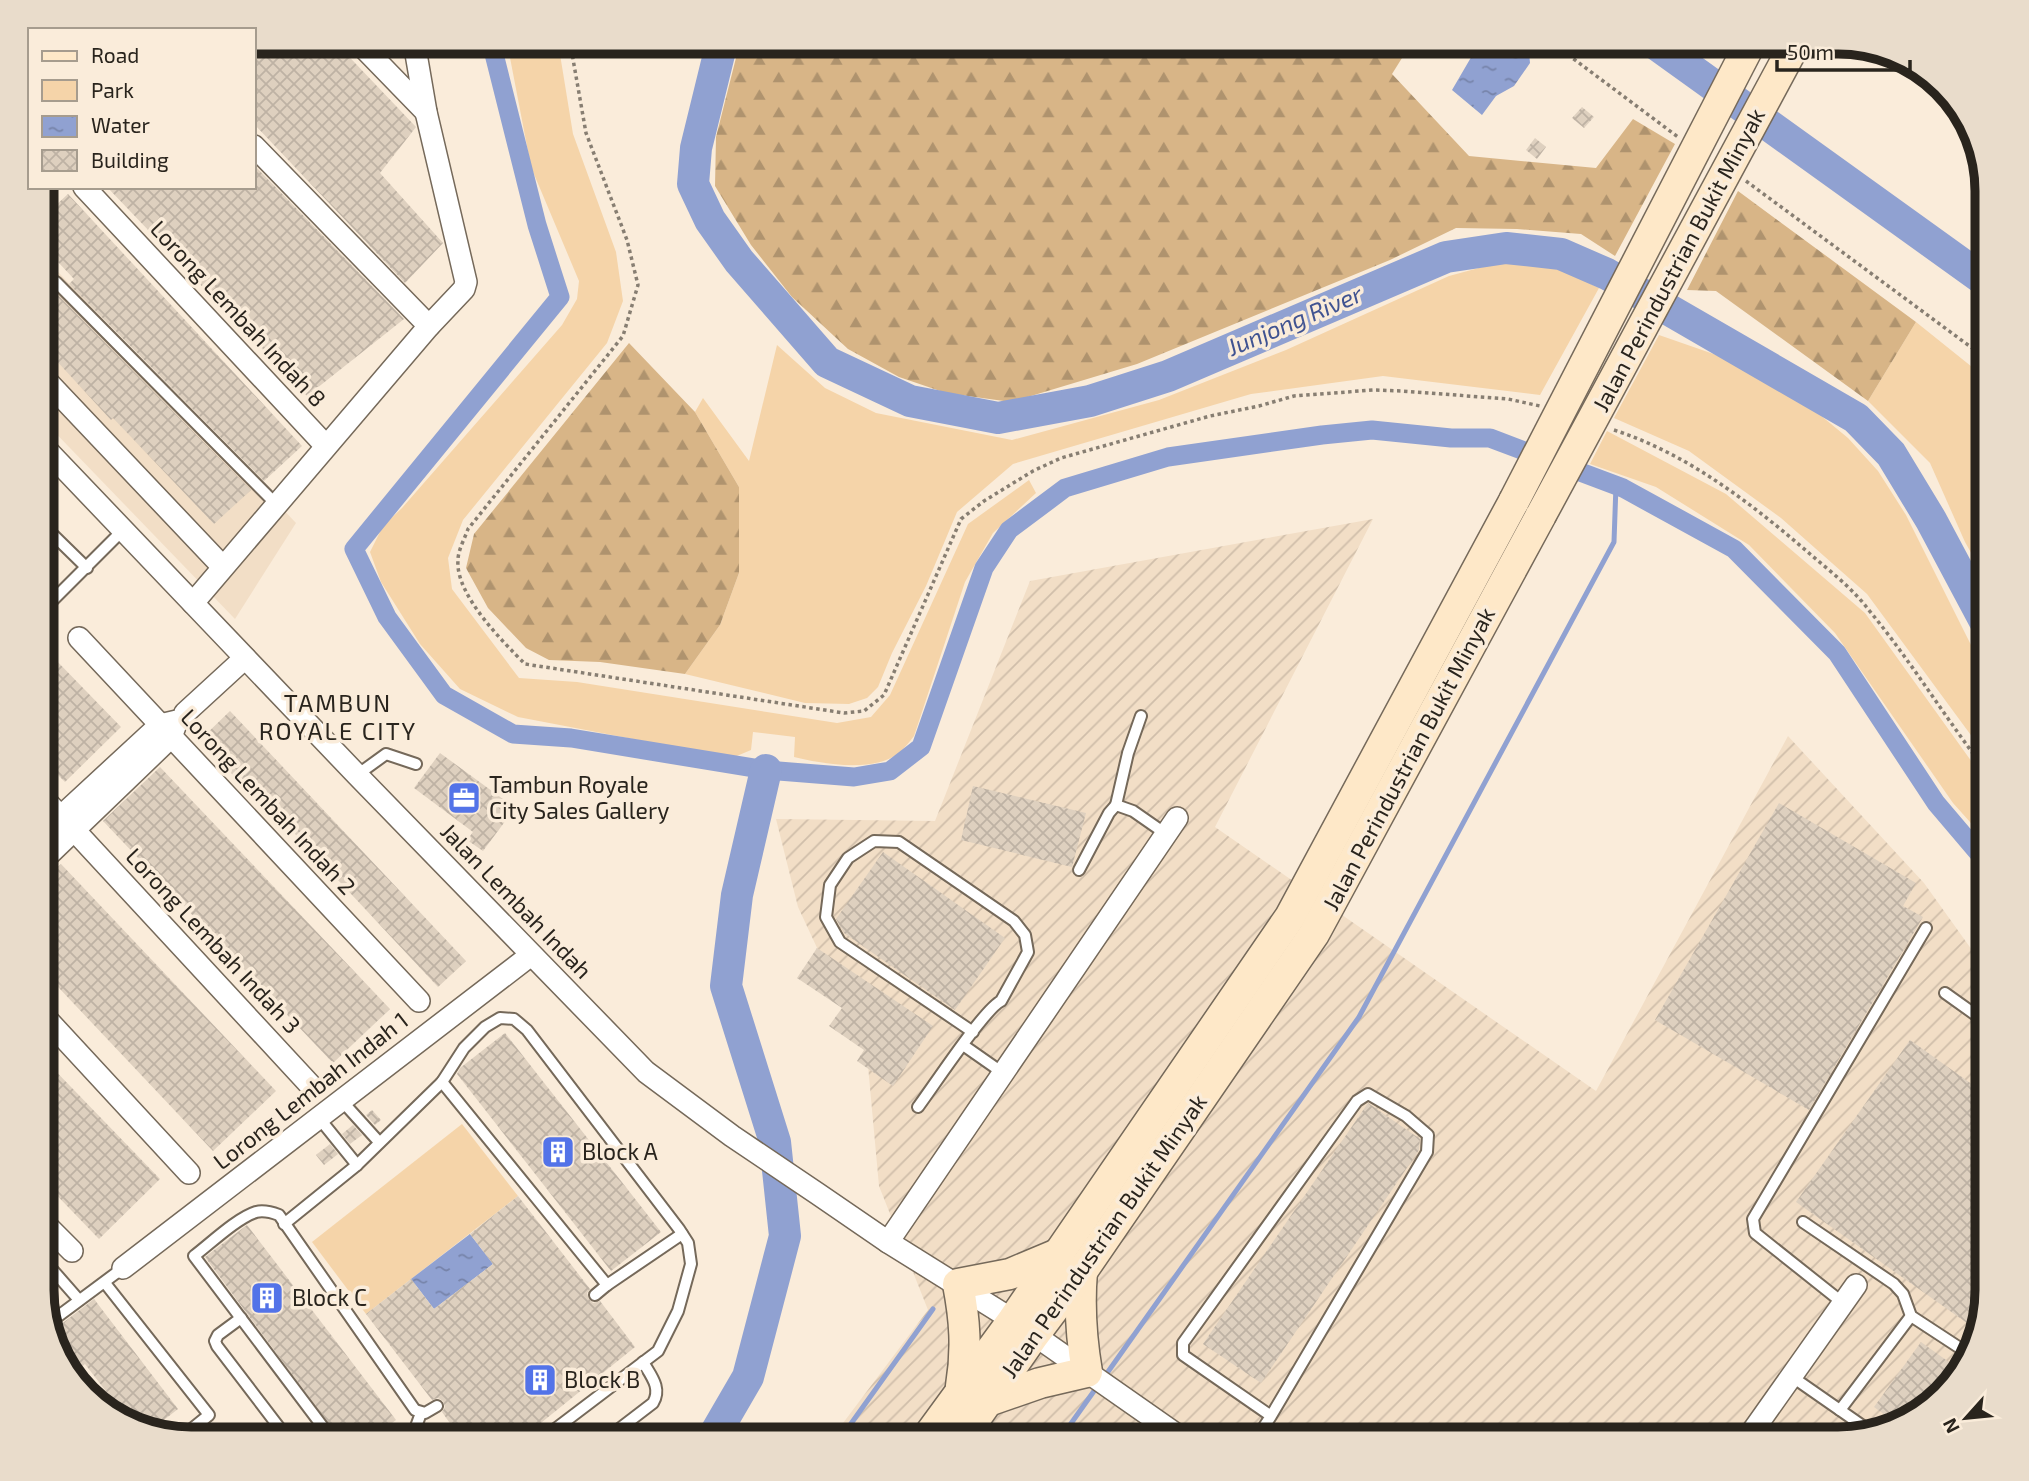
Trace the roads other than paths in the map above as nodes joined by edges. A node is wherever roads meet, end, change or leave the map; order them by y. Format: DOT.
graph roads {
  1 [pos="369,54"];
  2 [pos="416,54"];
  3 [pos="1745,54"];
  4 [pos="1790,54"];
  5 [pos="426,113"];
  6 [pos="256,148"];
  7 [pos="85,189"];
  8 [pos="55,283"];
  9 [pos="429,326"];
  10 [pos="55,390"];
  11 [pos="326,446"];
  12 [pos="55,459"];
  13 [pos="280,499"];
  14 [pos="123,530"];
  15 [pos="55,537"];
  16 [pos="222,566"];
  17 [pos="86,568"];
  18 [pos="55,598"];
  19 [pos="193,603"];
  20 [pos="79,638"];
  21 [pos="244,658"];
  22 [pos="185,713"];
  23 [pos="1141,716"];
  24 [pos="166,731"];
  25 [pos="416,764"];
  26 [pos="356,775"];
  27 [pos="1116,805"];
  28 [pos="55,810"];
  29 [pos="68,824"];
  30 [pos="1172,826"];
  31 [pos="55,829"];
  32 [pos="55,842"];
  33 [pos="1079,870"];
  34 [pos="1926,928"];
  35 [pos="531,955"];
  36 [pos="1945,993"];
  37 [pos="419,1001"];
  38 [pos="1975,1014"];
  39 [pos="55,1028"];
  40 [pos="973,1032"];
  41 [pos="963,1045"];
  42 [pos="1003,1073"];
  43 [pos="442,1082"];
  44 [pos="312,1087"];
  45 [pos="342,1101"];
  46 [pos="918,1107"];
  47 [pos="319,1118"];
  48 [pos="379,1142"];
  49 [pos="357,1165"];
  50 [pos="189,1173"];
  51 [pos="1803,1222"];
  52 [pos="284,1224"];
  53 [pos="55,1234"];
  54 [pos="682,1234"];
  55 [pos="888,1242"];
  56 [pos="72,1251"];
  57 [pos="1071,1261"];
  58 [pos="124,1268"];
  59 [pos="55,1273"];
  60 [pos="105,1283"];
  61 [pos="958,1284"];
  62 [pos="607,1285"];
  63 [pos="1856,1285"];
  64 [pos="595,1295"];
  65 [pos="79,1300"];
  66 [pos="1843,1303"];
  67 [pos="1912,1316"];
  68 [pos="57,1317"];
  69 [pos="241,1318"];
  70 [pos="1023,1328"];
  71 [pos="1961,1349"];
  72 [pos="643,1362"];
  73 [pos="1791,1376"];
  74 [pos="1096,1379"];
  75 [pos="974,1395"];
  76 [pos="437,1406"];
  77 [pos="1840,1410"];
  78 [pos="421,1413"];
  79 [pos="1270,1416"];
  80 [pos="1861,1425"];
  81 [pos="194,1427"];
  82 [pos="279,1427"];
  83 [pos="323,1427"];
  84 [pos="416,1427"];
  85 [pos="558,1427"];
  86 [pos="622,1427"];
  87 [pos="939,1427"];
  88 [pos="965,1427"];
  89 [pos="1166,1427"];
  90 [pos="1263,1427"];
  91 [pos="1755,1427"];
  1 -- 5 [label="street"];
  2 -- 5 [label="street"];
  3 -- 57 [label="main road, Jalan Perindustrian Bukit Minyak, bridge"];
  4 -- 57 [label="main road, Jalan Perindustrian Bukit Minyak, bridge"];
  5 -- 9 [label="street"];
  6 -- 9 [label="street"];
  7 -- 11 [label="street, Lorong Lembah Indah 8"];
  8 -- 13 [label="lane"];
  9 -- 11 [label="street"];
  10 -- 16 [label="street"];
  11 -- 13 [label="street"];
  12 -- 14 [label="street, Jalan Lembah Indah"];
  13 -- 16 [label="street"];
  14 -- 17 [label="lane"];
  14 -- 19 [label="street, Jalan Lembah Indah"];
  15 -- 17 [label="lane"];
  16 -- 19 [label="street"];
  17 -- 18 [label="lane"];
  19 -- 21 [label="street, Jalan Lembah Indah"];
  20 -- 24 [label="street, Lorong Lembah Indah 2"];
  21 -- 22 [label="street"];
  21 -- 26 [label="street, Jalan Lembah Indah"];
  23 -- 27 [label="lane"];
  24 -- 29 [label="street"];
  24 -- 37 [label="street, Lorong Lembah Indah 2"];
  25 -- 26 [label="lane"];
  26 -- 35 [label="street, Jalan Lembah Indah"];
  27 -- 30 [label="lane"];
  27 -- 33 [label="lane"];
  28 -- 29 [label="street, Lorong Lembah Indah 3"];
  29 -- 31 [label="street"];
  29 -- 32 [label="street"];
  29 -- 44 [label="street, Lorong Lembah Indah 3"];
  30 -- 42 [label="street"];
  34 -- 66 [label="lane"];
  35 -- 45 [label="street, Lorong Lembah Indah 1"];
  35 -- 55 [label="street, Jalan Lembah Indah"];
  36 -- 38 [label="lane"];
  39 -- 50 [label="street"];
  40 -- 40 [label="lane"];
  40 -- 41 [label="lane"];
  41 -- 42 [label="lane"];
  41 -- 46 [label="lane"];
  42 -- 55 [label="street"];
  43 -- 48 [label="lane"];
  43 -- 54 [label="lane"];
  43 -- 62 [label="lane"];
  45 -- 47 [label="street, Lorong Lembah Indah 1"];
  45 -- 48 [label="lane"];
  47 -- 49 [label="lane"];
  47 -- 58 [label="street, Lorong Lembah Indah 1"];
  48 -- 49 [label="lane"];
  49 -- 52 [label="lane"];
  51 -- 67 [label="lane"];
  52 -- 69 [label="lane"];
  52 -- 78 [label="lane"];
  53 -- 56 [label="street"];
  54 -- 62 [label="lane"];
  54 -- 72 [label="lane"];
  55 -- 61 [label="street, Jalan Lembah Indah"];
  57 -- 61 [label="main road"];
  57 -- 70 [label="main road, Jalan Perindustrian Bukit Minyak"];
  57 -- 74 [label="main road"];
  58 -- 60 [label="lane"];
  59 -- 65 [label="lane"];
  60 -- 65 [label="lane"];
  60 -- 81 [label="lane"];
  61 -- 70 [label="street, Jalan Lembah Indah"];
  61 -- 75 [label="main road"];
  62 -- 64 [label="lane"];
  63 -- 66 [label="street"];
  65 -- 68 [label="lane"];
  66 -- 73 [label="street"];
  67 -- 71 [label="lane"];
  67 -- 77 [label="lane"];
  69 -- 82 [label="lane"];
  69 -- 83 [label="lane"];
  70 -- 74 [label="street, Jalan Lembah Indah"];
  70 -- 75 [label="main road, Jalan Perindustrian Bukit Minyak"];
  72 -- 85 [label="lane"];
  72 -- 86 [label="lane"];
  73 -- 77 [label="lane"];
  73 -- 91 [label="street"];
  74 -- 75 [label="main road"];
  74 -- 89 [label="street, Jalan Lembah Indah"];
  75 -- 87 [label="main road, Jalan Perindustrian Bukit Minyak"];
  75 -- 88 [label="main road, Jalan Perindustrian Bukit Minyak"];
  76 -- 78 [label="lane"];
  77 -- 80 [label="lane"];
  78 -- 84 [label="lane"];
  79 -- 79 [label="lane"];
  79 -- 90 [label="lane"];
}
